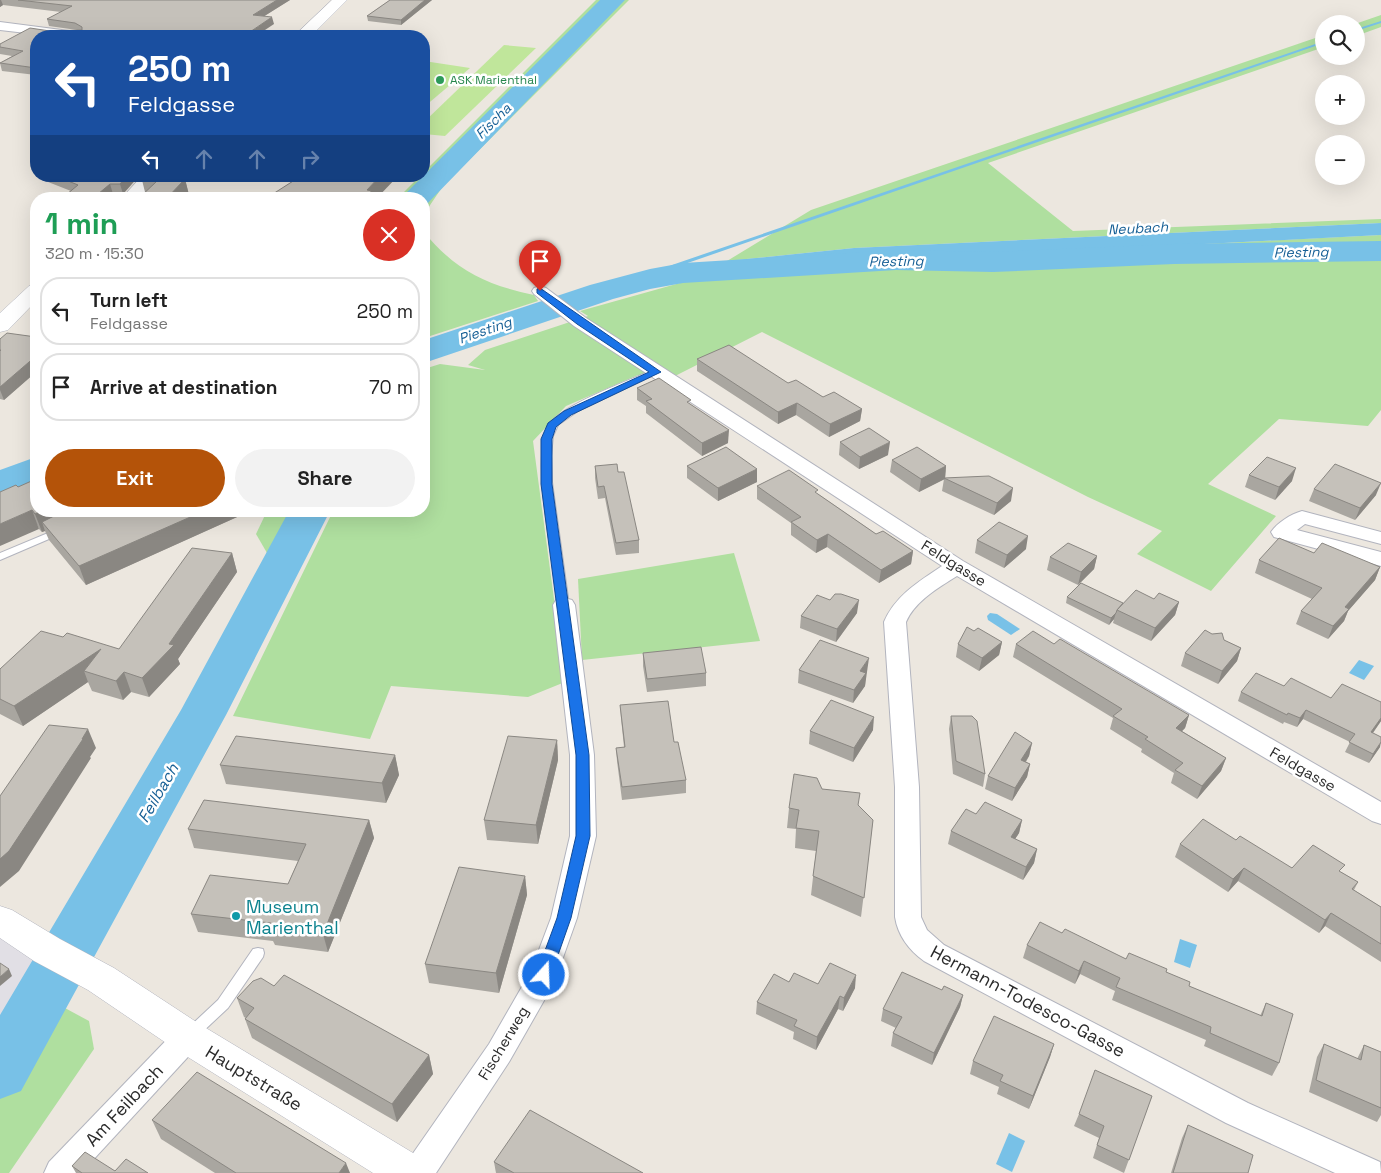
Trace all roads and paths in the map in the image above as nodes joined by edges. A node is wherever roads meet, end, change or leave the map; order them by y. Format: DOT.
graph roads {
  1 [pos="340,0"];
  2 [pos="0,26"];
  3 [pos="25,30"];
  4 [pos="308,30"];
  5 [pos="30,31"];
  6 [pos="8,39"];
  7 [pos="147,182"];
  8 [pos="298,182"];
  9 [pos="137,192"];
  10 [pos="283,192"];
  11 [pos="30,295"];
  12 [pos="545,295"];
  13 [pos="2,318"];
  14 [pos="656,372"];
  15 [pos="70,526"];
  16 [pos="1381,538"];
  17 [pos="0,557"];
  18 [pos="1381,559"];
  19 [pos="956,566"];
  20 [pos="564,605"];
  21 [pos="1381,814"];
  22 [pos="0,920"];
  23 [pos="258,953"];
  24 [pos="188,1037"];
  25 [pos="60,1173"];
  26 [pos="409,1173"];
  27 [pos="418,1173"];
  28 [pos="1369,1173"];
  1 -- 4 [label="main road"];
  2 -- 3 [label="street"];
  3 -- 5 [label="street"];
  3 -- 6 [label="street"];
  7 -- 9 [label="main road"];
  8 -- 10 [label="lane"];
  11 -- 13 [label="main road"];
  12 -- 14 [label="street, Feldgasse"];
  14 -- 19 [label="street, Feldgasse"];
  14 -- 20 [label="lane, Fischerweg"];
  15 -- 17 [label="lane"];
  16 -- 18 [label="street"];
  19 -- 21 [label="street, Feldgasse"];
  19 -- 28 [label="street, Hermann-Todesco-Gasse"];
  20 -- 27 [label="street, Fischerweg"];
  22 -- 24 [label="main road, Hauptstraße"];
  23 -- 24 [label="lane"];
  24 -- 25 [label="street, Am Feilbach"];
  24 -- 26 [label="main road, Hauptstraße"];
}
